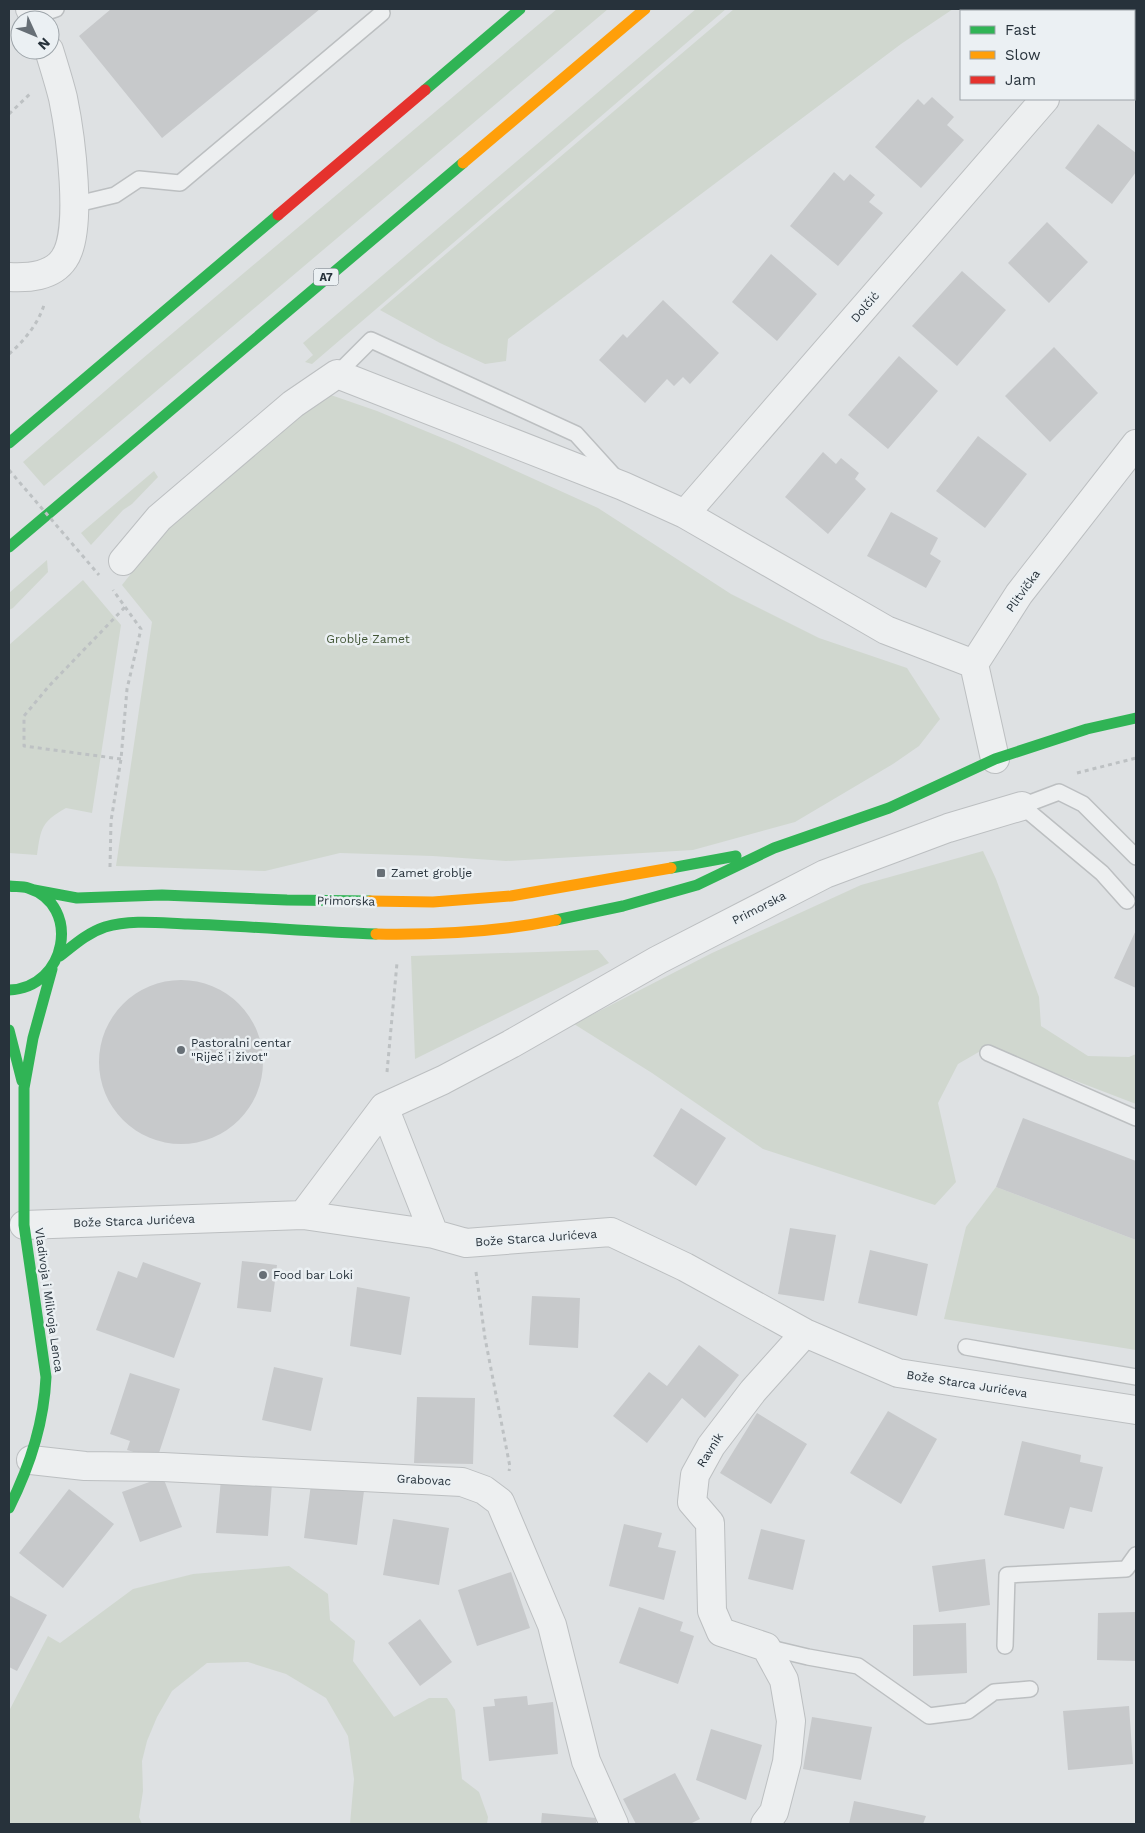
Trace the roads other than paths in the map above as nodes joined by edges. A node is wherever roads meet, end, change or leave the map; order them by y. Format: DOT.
graph roads {
  1 [pos="520,9"];
  2 [pos="645,9"];
  3 [pos="382,14"];
  4 [pos="52,60"];
  5 [pos="1044,100"];
  6 [pos="73,205"];
  7 [pos="9,277"];
  8 [pos="336,374"];
  9 [pos="9,443"];
  10 [pos="1136,444"];
  11 [pos="623,486"];
  12 [pos="685,514"];
  13 [pos="9,547"];
  14 [pos="114,570"];
  15 [pos="974,664"];
  16 [pos="1136,718"];
  17 [pos="995,759"];
  18 [pos="1022,806"];
  19 [pos="774,848"];
  20 [pos="1136,856"];
  21 [pos="9,886"];
  22 [pos="34,890"];
  23 [pos="1127,901"];
  24 [pos="60,956"];
  25 [pos="52,969"];
  26 [pos="9,990"];
  27 [pos="9,1030"];
  28 [pos="988,1053"];
  29 [pos="24,1088"];
  30 [pos="384,1107"];
  31 [pos="1136,1118"];
  32 [pos="303,1215"];
  33 [pos="16,1225"];
  34 [pos="434,1234"];
  35 [pos="805,1332"];
  36 [pos="966,1347"];
  37 [pos="1136,1378"];
  38 [pos="1136,1410"];
  39 [pos="31,1460"];
  40 [pos="9,1508"];
  41 [pos="1136,1555"];
  42 [pos="1006,1646"];
  43 [pos="766,1647"];
  44 [pos="1030,1689"];
  45 [pos="614,1824"];
  46 [pos="765,1824"];
  1 -- 9 [label="main road"];
  2 -- 13 [label="main road, A7"];
  3 -- 6 [label="lane"];
  4 -- 6 [label="street"];
  5 -- 12 [label="street, Dolčić"];
  6 -- 7 [label="street"];
  8 -- 11 [label="street"];
  8 -- 11 [label="lane"];
  8 -- 14 [label="street"];
  10 -- 15 [label="street, Plitvička"];
  11 -- 12 [label="street"];
  12 -- 15 [label="street"];
  15 -- 17 [label="street"];
  16 -- 17 [label="main road, Primorska"];
  17 -- 19 [label="main road, Primorska"];
  18 -- 20 [label="lane"];
  18 -- 23 [label="lane"];
  18 -- 30 [label="street, Primorska"];
  19 -- 22 [label="main road, Primorska"];
  19 -- 24 [label="main road, Primorska"];
  21 -- 22 [label="main road, Primorska"];
  22 -- 24 [label="main road, Primorska"];
  24 -- 25 [label="main road, Primorska"];
  25 -- 26 [label="main road, Primorska"];
  25 -- 29 [label="main road, Vladivoja i Milivoja Lenca"];
  27 -- 29 [label="main road, Vladivoja i Milivoja Lenca"];
  28 -- 31 [label="lane"];
  29 -- 33 [label="main road, Vladivoja i Milivoja Lenca"];
  30 -- 32 [label="street, Primorska"];
  30 -- 34 [label="street"];
  32 -- 33 [label="street, Bože Starca Jurićeva"];
  32 -- 34 [label="street, Bože Starca Jurićeva"];
  33 -- 39 [label="main road, Vladivoja i Milivoja Lenca"];
  34 -- 35 [label="street, Bože Starca Jurićeva"];
  35 -- 38 [label="street, Bože Starca Jurićeva"];
  35 -- 43 [label="street, Ravnik"];
  36 -- 37 [label="lane"];
  39 -- 40 [label="main road, Vladivoja i Milivoja Lenca"];
  39 -- 45 [label="street, Grabovac"];
  41 -- 42 [label="lane"];
  43 -- 44 [label="lane, Ravnik"];
  43 -- 46 [label="street"];
}
